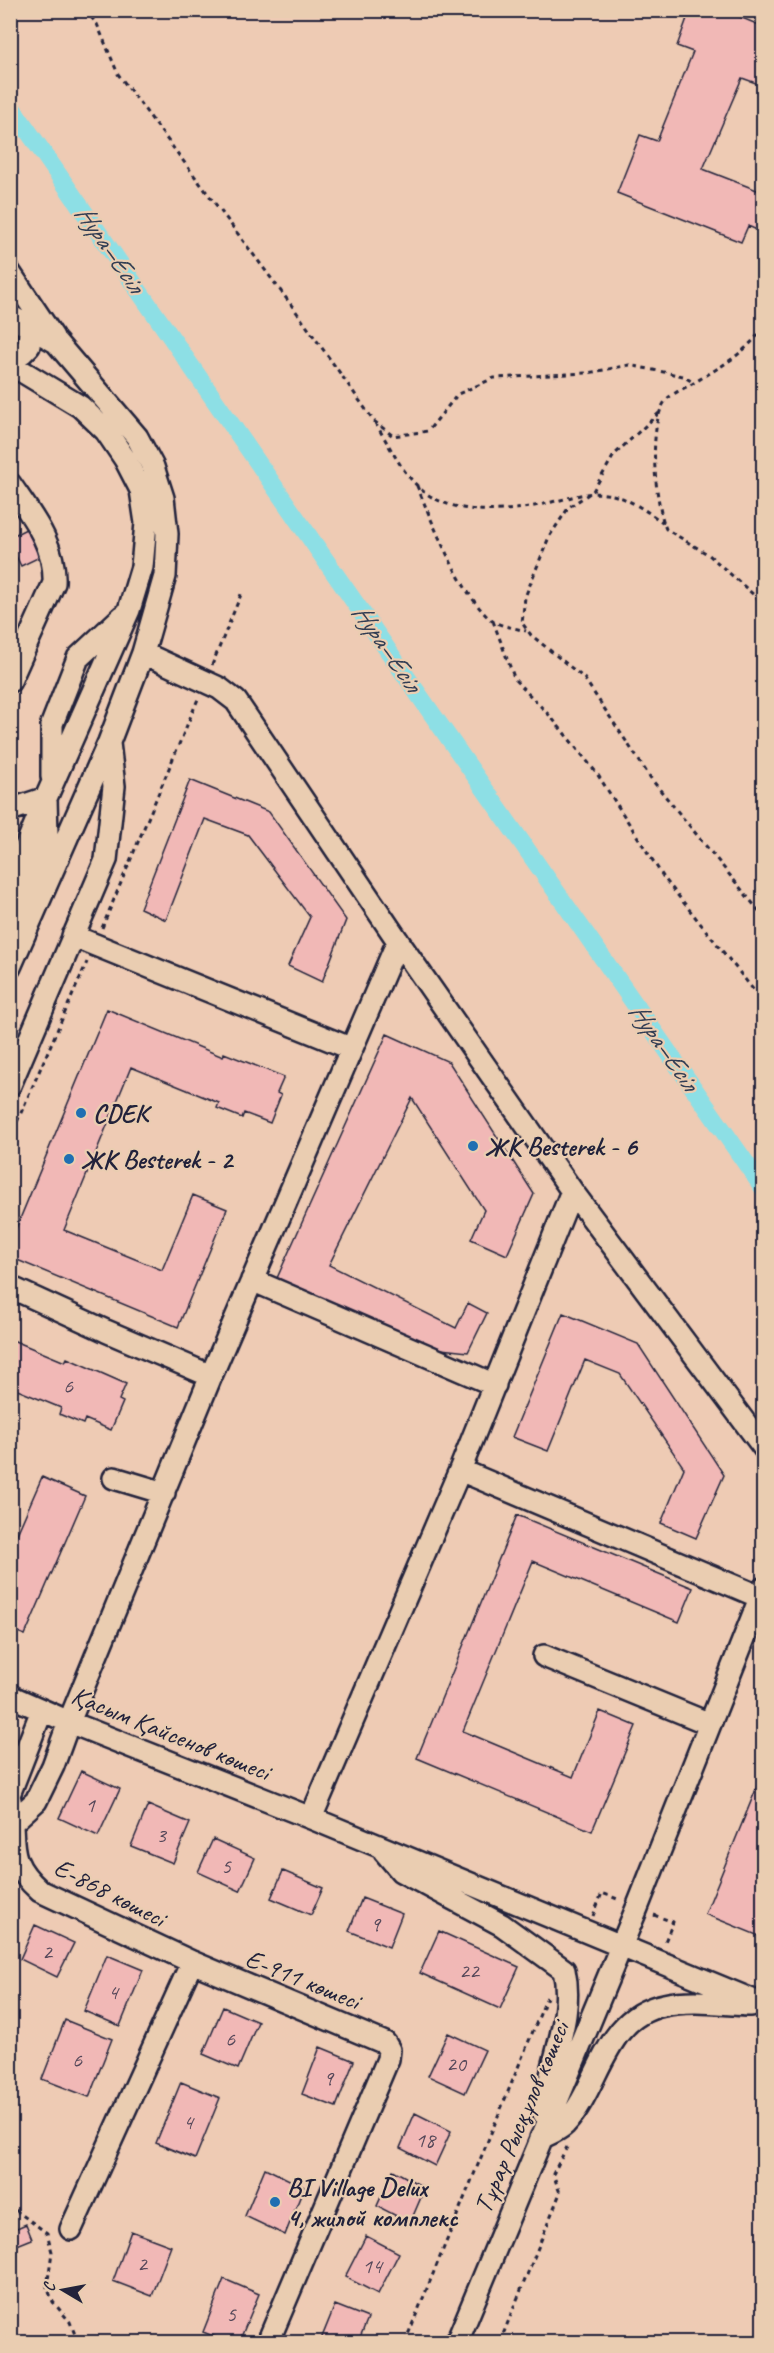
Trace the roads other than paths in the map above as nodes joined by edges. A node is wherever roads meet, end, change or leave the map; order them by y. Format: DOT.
graph roads {
  1 [pos="10,273"];
  2 [pos="10,298"];
  3 [pos="21,322"];
  4 [pos="56,342"];
  5 [pos="12,363"];
  6 [pos="10,484"];
  7 [pos="143,653"];
  8 [pos="10,681"];
  9 [pos="109,742"];
  10 [pos="49,792"];
  11 [pos="11,809"];
  12 [pos="10,885"];
  13 [pos="10,925"];
  14 [pos="73,936"];
  15 [pos="398,941"];
  16 [pos="10,967"];
  17 [pos="350,1048"];
  18 [pos="10,1085"];
  19 [pos="572,1191"];
  20 [pos="252,1280"];
  21 [pos="10,1287"];
  22 [pos="211,1376"];
  23 [pos="495,1384"];
  24 [pos="764,1448"];
  25 [pos="460,1470"];
  26 [pos="114,1478"];
  27 [pos="164,1493"];
  28 [pos="762,1592"];
  29 [pos="544,1656"];
  30 [pos="22,1703"];
  31 [pos="69,1722"];
  32 [pos="710,1724"];
  33 [pos="10,1792"];
  34 [pos="10,1800"];
  35 [pos="311,1818"];
  36 [pos="13,1822"];
  37 [pos="380,1846"];
  38 [pos="622,1945"];
  39 [pos="192,1962"];
  40 [pos="763,2005"];
  41 [pos="542,2138"];
  42 [pos="71,2229"];
  43 [pos="268,2343"];
  44 [pos="457,2343"];
  1 -- 4 [label="street"];
  2 -- 3 [label="street"];
  3 -- 4 [label="street"];
  3 -- 5 [label="street"];
  4 -- 7 [label="street"];
  5 -- 10 [label="street"];
  6 -- 8 [label="street"];
  7 -- 9 [label="street"];
  7 -- 15 [label="street"];
  9 -- 14 [label="street"];
  9 -- 16 [label="street"];
  10 -- 11 [label="street"];
  10 -- 12 [label="street"];
  10 -- 13 [label="street"];
  14 -- 17 [label="street"];
  14 -- 18 [label="street"];
  15 -- 17 [label="street"];
  15 -- 19 [label="street"];
  17 -- 20 [label="street"];
  19 -- 23 [label="street"];
  19 -- 24 [label="street"];
  20 -- 22 [label="street"];
  20 -- 23 [label="street"];
  21 -- 22 [label="street"];
  22 -- 27 [label="street"];
  23 -- 25 [label="street"];
  25 -- 28 [label="street"];
  25 -- 35 [label="street"];
  26 -- 27 [label="street"];
  27 -- 31 [label="street"];
  28 -- 32 [label="street, Тұрар Рысқұлов көшесі"];
  29 -- 32 [label="street"];
  30 -- 31 [label="street, Қасым Қайсенов көшесі"];
  30 -- 33 [label="street"];
  31 -- 35 [label="street, Қасым Қайсенов көшесі"];
  31 -- 36 [label="street"];
  32 -- 38 [label="street, Тұрар Рысқұлов көшесі"];
  34 -- 36 [label="street, Е-868 көшесі"];
  35 -- 37 [label="street, Қасым Қайсенов көшесі"];
  36 -- 39 [label="street, Е-868 көшесі"];
  37 -- 38 [label="street, Қасым Қайсенов көшесі"];
  37 -- 41 [label="street"];
  38 -- 40 [label="street"];
  38 -- 41 [label="street, Тұрар Рысқұлов көшесі"];
  39 -- 42 [label="street"];
  39 -- 43 [label="street, Е-911 көшесі"];
  40 -- 41 [label="street"];
  41 -- 44 [label="street, Тұрар Рысқұлов көшесі"];
}
